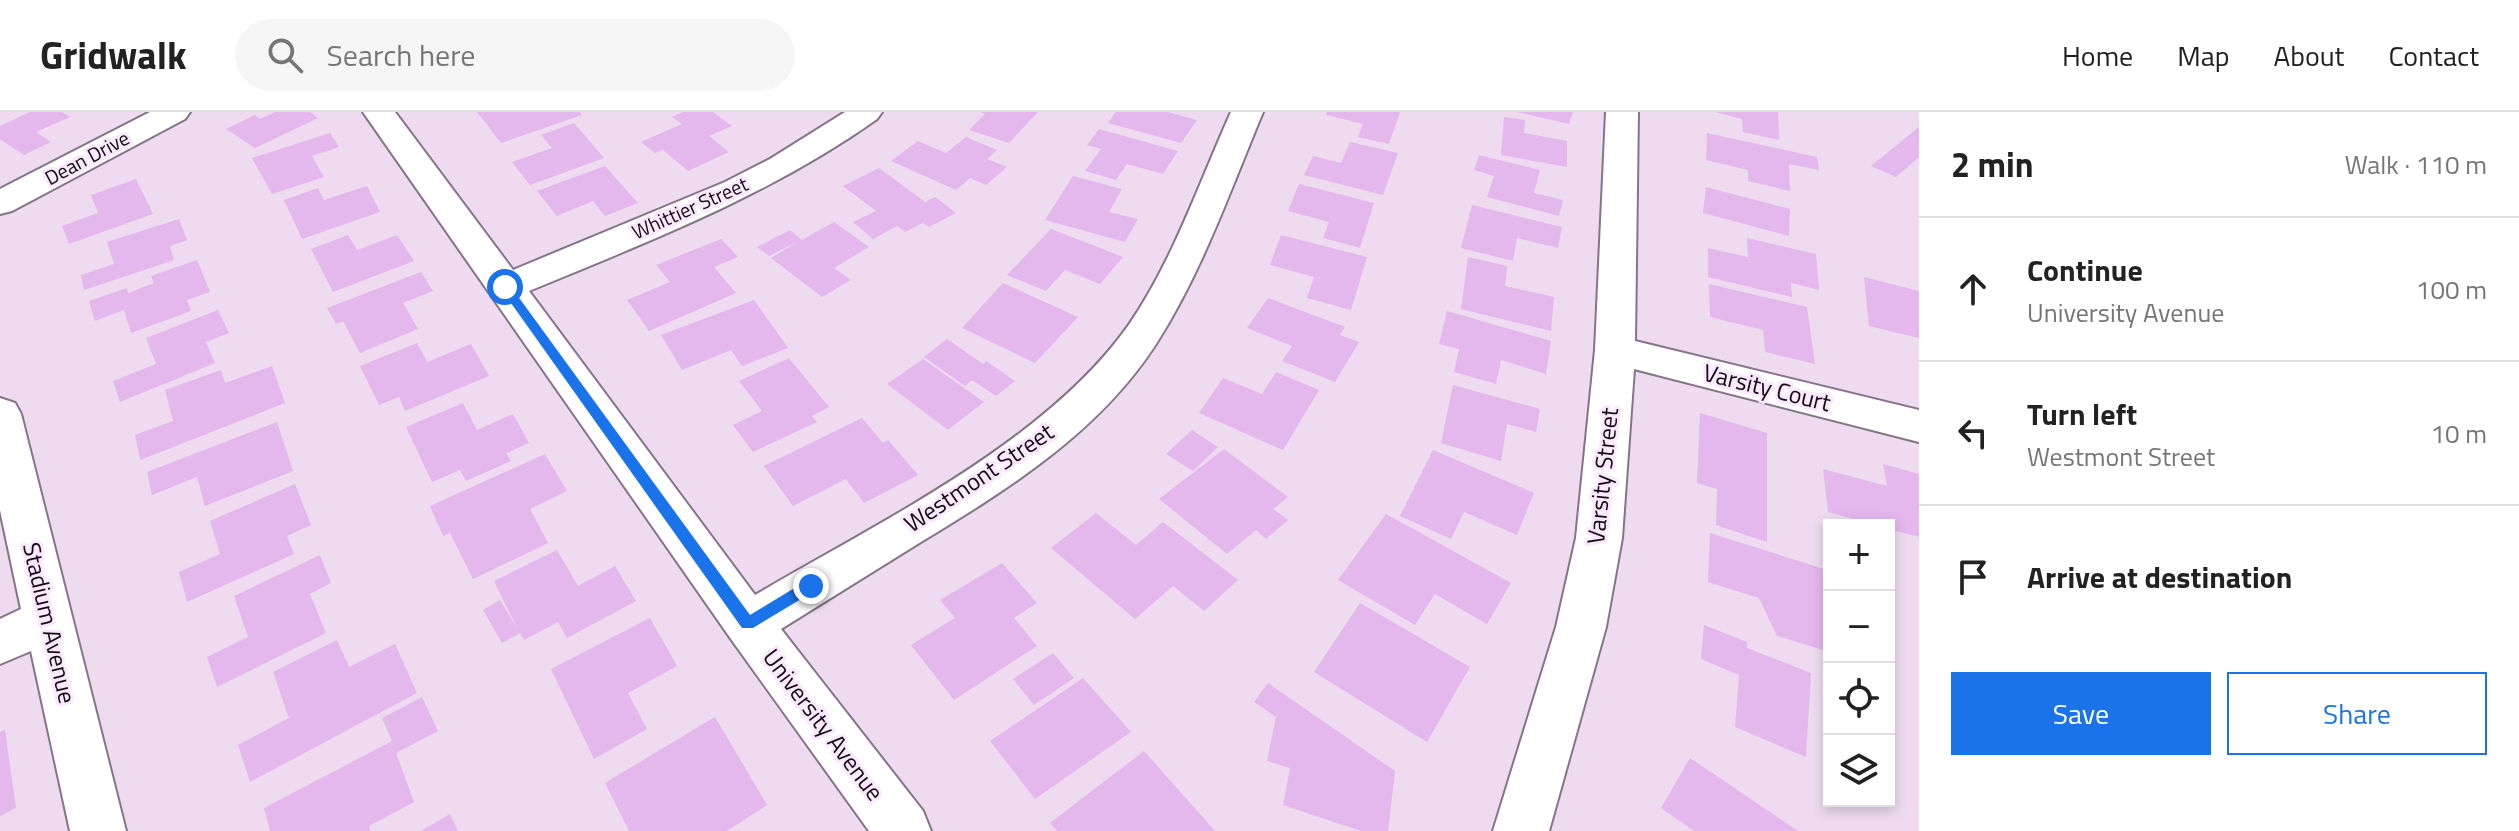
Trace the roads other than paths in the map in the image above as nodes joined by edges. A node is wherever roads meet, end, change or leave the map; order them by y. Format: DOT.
graph roads {
  1 [pos="174,112"];
  2 [pos="379,112"];
  3 [pos="866,112"];
  4 [pos="1247,112"];
  5 [pos="1622,112"];
  6 [pos="0,203"];
  7 [pos="505,287"];
  8 [pos="1615,350"];
  9 [pos="0,414"];
  10 [pos="1919,426"];
  11 [pos="48,620"];
  12 [pos="748,624"];
  13 [pos="0,642"];
  14 [pos="1525,830"];
  15 [pos="98,831"];
  16 [pos="903,831"];
  1 -- 6 [label="street, Dean Drive"];
  2 -- 7 [label="street, University Avenue"];
  3 -- 7 [label="street, Whittier Street"];
  4 -- 12 [label="street, Westmont Street"];
  5 -- 8 [label="street, Varsity Street"];
  7 -- 12 [label="street, University Avenue"];
  8 -- 10 [label="street, Varsity Court"];
  8 -- 14 [label="street, Varsity Street"];
  9 -- 11 [label="street, Stadium Avenue"];
  11 -- 13 [label="street"];
  11 -- 15 [label="street, Stadium Avenue"];
  12 -- 16 [label="street, University Avenue"];
}
